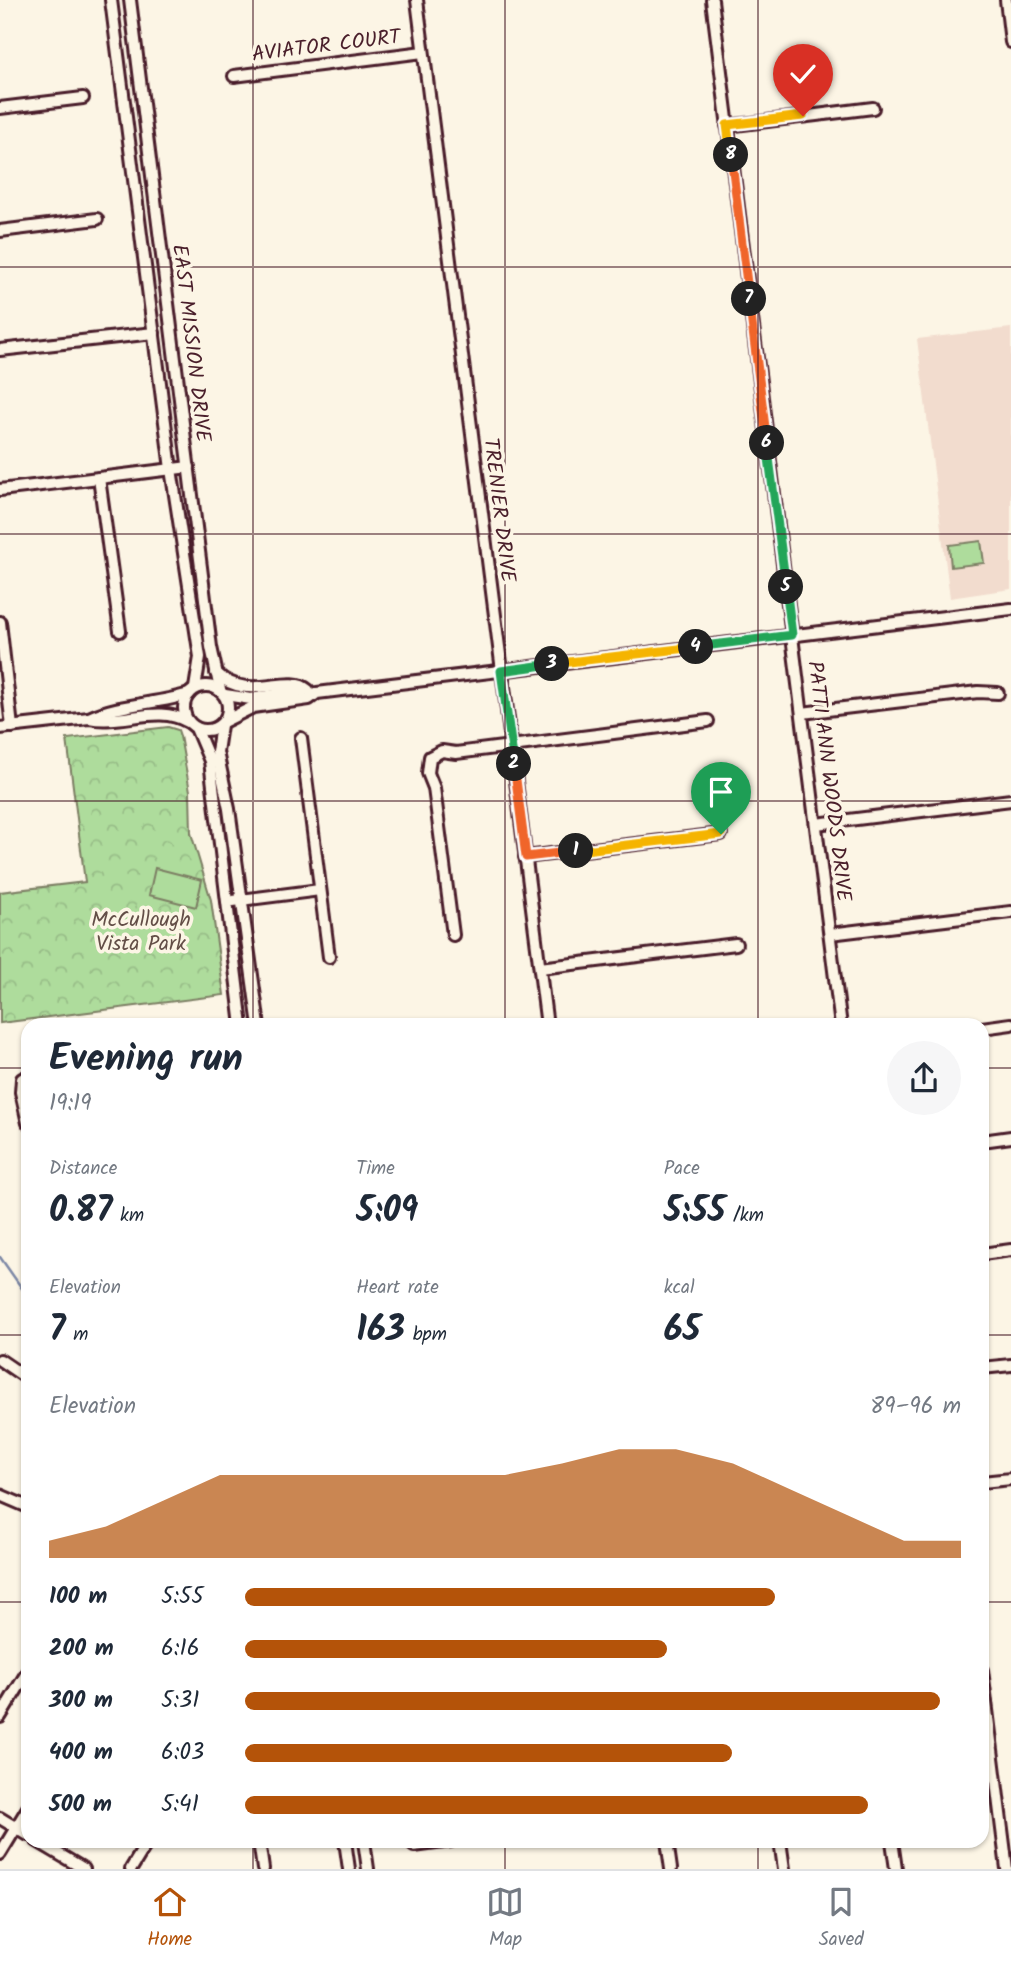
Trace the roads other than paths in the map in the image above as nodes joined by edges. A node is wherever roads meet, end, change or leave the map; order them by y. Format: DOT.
graph roads {
  1 [pos="111,0"];
  2 [pos="130,0"];
  3 [pos="417,0"];
  4 [pos="712,0"];
  5 [pos="1006,0"];
  6 [pos="1011,42"];
  7 [pos="424,52"];
  8 [pos="234,76"];
  9 [pos="83,98"];
  10 [pos="0,108"];
  11 [pos="873,108"];
  12 [pos="727,125"];
  13 [pos="97,219"];
  14 [pos="0,231"];
  15 [pos="154,333"];
  16 [pos="0,350"];
  17 [pos="189,467"];
  18 [pos="171,469"];
  19 [pos="99,478"];
  20 [pos="0,490"];
  21 [pos="1011,609"];
  22 [pos="0,622"];
  23 [pos="120,631"];
  24 [pos="792,635"];
  25 [pos="501,671"];
  26 [pos="216,673"];
  27 [pos="192,691"];
  28 [pos="313,691"];
  29 [pos="223,692"];
  30 [pos="998,693"];
  31 [pos="802,713"];
  32 [pos="89,718"];
  33 [pos="708,721"];
  34 [pos="223,723"];
  35 [pos="192,725"];
  36 [pos="6,728"];
  37 [pos="301,738"];
  38 [pos="512,745"];
  39 [pos="1011,800"];
  40 [pos="816,824"];
  41 [pos="721,834"];
  42 [pos="526,857"];
  43 [pos="320,890"];
  44 [pos="241,901"];
  45 [pos="227,902"];
  46 [pos="1011,912"];
  47 [pos="453,934"];
  48 [pos="830,934"];
  49 [pos="736,944"];
  50 [pos="329,957"];
  51 [pos="540,968"];
  52 [pos="241,1018"];
  53 [pos="258,1018"];
  54 [pos="546,1018"];
  55 [pos="840,1018"];
  56 [pos="1011,1024"];
  57 [pos="989,1027"];
  58 [pos="1011,1137"];
  59 [pos="989,1140"];
  60 [pos="1011,1250"];
  61 [pos="989,1253"];
  62 [pos="0,1360"];
  63 [pos="1011,1365"];
  64 [pos="989,1367"];
  65 [pos="21,1374"];
  66 [pos="1011,1479"];
  67 [pos="989,1481"];
  68 [pos="0,1494"];
  69 [pos="21,1504"];
  70 [pos="21,1682"];
  71 [pos="0,1717"];
  72 [pos="989,1726"];
  73 [pos="0,1818"];
  74 [pos="21,1820"];
  75 [pos="16,1828"];
  76 [pos="21,1831"];
  77 [pos="49,1848"];
  78 [pos="144,1848"];
  79 [pos="260,1848"];
  80 [pos="346,1848"];
  81 [pos="366,1848"];
  82 [pos="668,1848"];
  83 [pos="781,1848"];
  84 [pos="893,1848"];
  85 [pos="0,1854"];
  86 [pos="84,1869"];
  87 [pos="131,1869"];
  88 [pos="263,1869"];
  89 [pos="349,1869"];
  90 [pos="368,1869"];
  91 [pos="671,1869"];
  92 [pos="784,1869"];
  93 [pos="896,1869"];
  94 [pos="1007,1869"];
  1 -- 15 [label="street, EAST MISSION DRIVE"];
  2 -- 17 [label="street, EAST MISSION DRIVE"];
  3 -- 7 [label="street, TRENIER DRIVE"];
  4 -- 12 [label="street, PATTI ANN WOODS DRIVE"];
  5 -- 6 [label="street"];
  7 -- 8 [label="street, AVIATOR COURT"];
  7 -- 25 [label="street, TRENIER DRIVE"];
  9 -- 10 [label="street"];
  11 -- 12 [label="street"];
  12 -- 24 [label="street, PATTI ANN WOODS DRIVE"];
  13 -- 14 [label="street"];
  15 -- 16 [label="street"];
  15 -- 18 [label="street, EAST MISSION DRIVE"];
  17 -- 18 [label="street"];
  17 -- 26 [label="street, EAST MISSION DRIVE"];
  18 -- 19 [label="street"];
  18 -- 27 [label="street, EAST MISSION DRIVE"];
  19 -- 20 [label="street"];
  19 -- 23 [label="street"];
  21 -- 24 [label="street"];
  22 -- 36 [label="street"];
  24 -- 25 [label="street"];
  24 -- 31 [label="street, PATTI ANN WOODS DRIVE"];
  25 -- 28 [label="street"];
  25 -- 38 [label="street, TRENIER DRIVE"];
  26 -- 28 [label="street"];
  26 -- 29 [label="street, EAST MISSION DRIVE"];
  27 -- 29 [label="street"];
  27 -- 32 [label="street"];
  27 -- 35 [label="street"];
  28 -- 29 [label="street"];
  28 -- 34 [label="street"];
  29 -- 34 [label="street"];
  30 -- 31 [label="street"];
  31 -- 40 [label="street, PATTI ANN WOODS DRIVE"];
  32 -- 35 [label="street"];
  32 -- 36 [label="street"];
  33 -- 38 [label="street"];
  34 -- 35 [label="street"];
  34 -- 44 [label="street"];
  35 -- 45 [label="street"];
  37 -- 43 [label="street"];
  38 -- 42 [label="street, TRENIER DRIVE"];
  38 -- 47 [label="street"];
  39 -- 40 [label="street"];
  40 -- 48 [label="street, PATTI ANN WOODS DRIVE"];
  41 -- 42 [label="street"];
  42 -- 51 [label="street, TRENIER DRIVE"];
  43 -- 44 [label="street"];
  43 -- 50 [label="street"];
  44 -- 45 [label="street"];
  44 -- 53 [label="street"];
  45 -- 52 [label="street"];
  46 -- 48 [label="street"];
  48 -- 55 [label="street, PATTI ANN WOODS DRIVE"];
  49 -- 51 [label="street"];
  51 -- 54 [label="street, TRENIER DRIVE"];
  56 -- 57 [label="street"];
  58 -- 59 [label="street"];
  60 -- 61 [label="street"];
  62 -- 65 [label="street"];
  63 -- 64 [label="street"];
  66 -- 67 [label="street"];
  68 -- 69 [label="street"];
  70 -- 71 [label="street"];
  72 -- 94 [label="street"];
  73 -- 75 [label="street"];
  74 -- 75 [label="street"];
  75 -- 76 [label="street"];
  75 -- 85 [label="street"];
  77 -- 86 [label="street"];
  78 -- 87 [label="street"];
  79 -- 88 [label="street"];
  80 -- 89 [label="street"];
  81 -- 90 [label="street"];
  82 -- 91 [label="street"];
  83 -- 92 [label="street"];
  84 -- 93 [label="street"];
}
